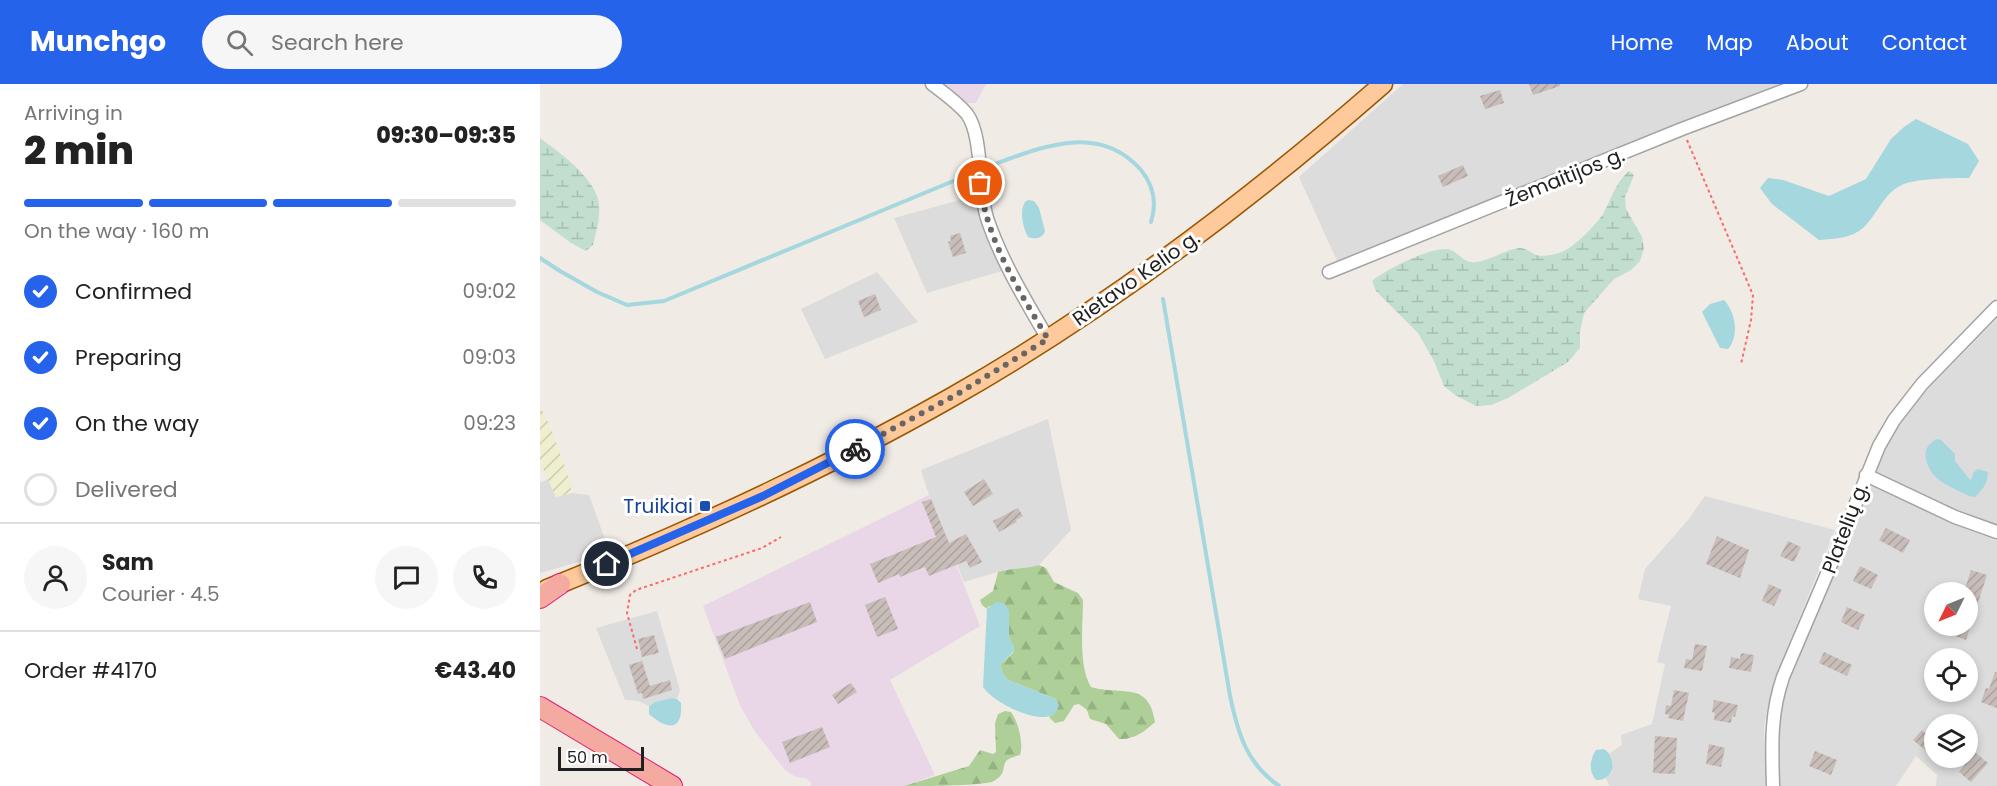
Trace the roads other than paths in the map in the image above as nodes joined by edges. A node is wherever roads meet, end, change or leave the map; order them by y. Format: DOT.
graph roads {
  1 [pos="932,84"];
  2 [pos="1383,84"];
  3 [pos="1801,84"];
  4 [pos="1329,272"];
  5 [pos="1997,307"];
  6 [pos="1048,339"];
  7 [pos="1866,475"];
  8 [pos="1997,532"];
  9 [pos="550,585"];
  10 [pos="540,592"];
  11 [pos="540,598"];
  12 [pos="540,698"];
  13 [pos="540,707"];
  14 [pos="540,715"];
  15 [pos="577,730"];
  16 [pos="672,786"];
  17 [pos="1773,786"];
  1 -- 6 [label="street"];
  2 -- 6 [label="main road, Rietavo Kelio g."];
  3 -- 4 [label="street, Žemaitijos g."];
  5 -- 7 [label="street, Platelių g."];
  6 -- 9 [label="main road, Rietavo Kelio g."];
  7 -- 8 [label="street"];
  7 -- 17 [label="street, Platelių g."];
  9 -- 10 [label="main road, Rietavo Kelio g."];
  9 -- 11 [label="highway"];
  12 -- 15 [label="highway"];
  13 -- 15 [label="highway"];
  14 -- 15 [label="highway"];
  15 -- 16 [label="highway"];
}
